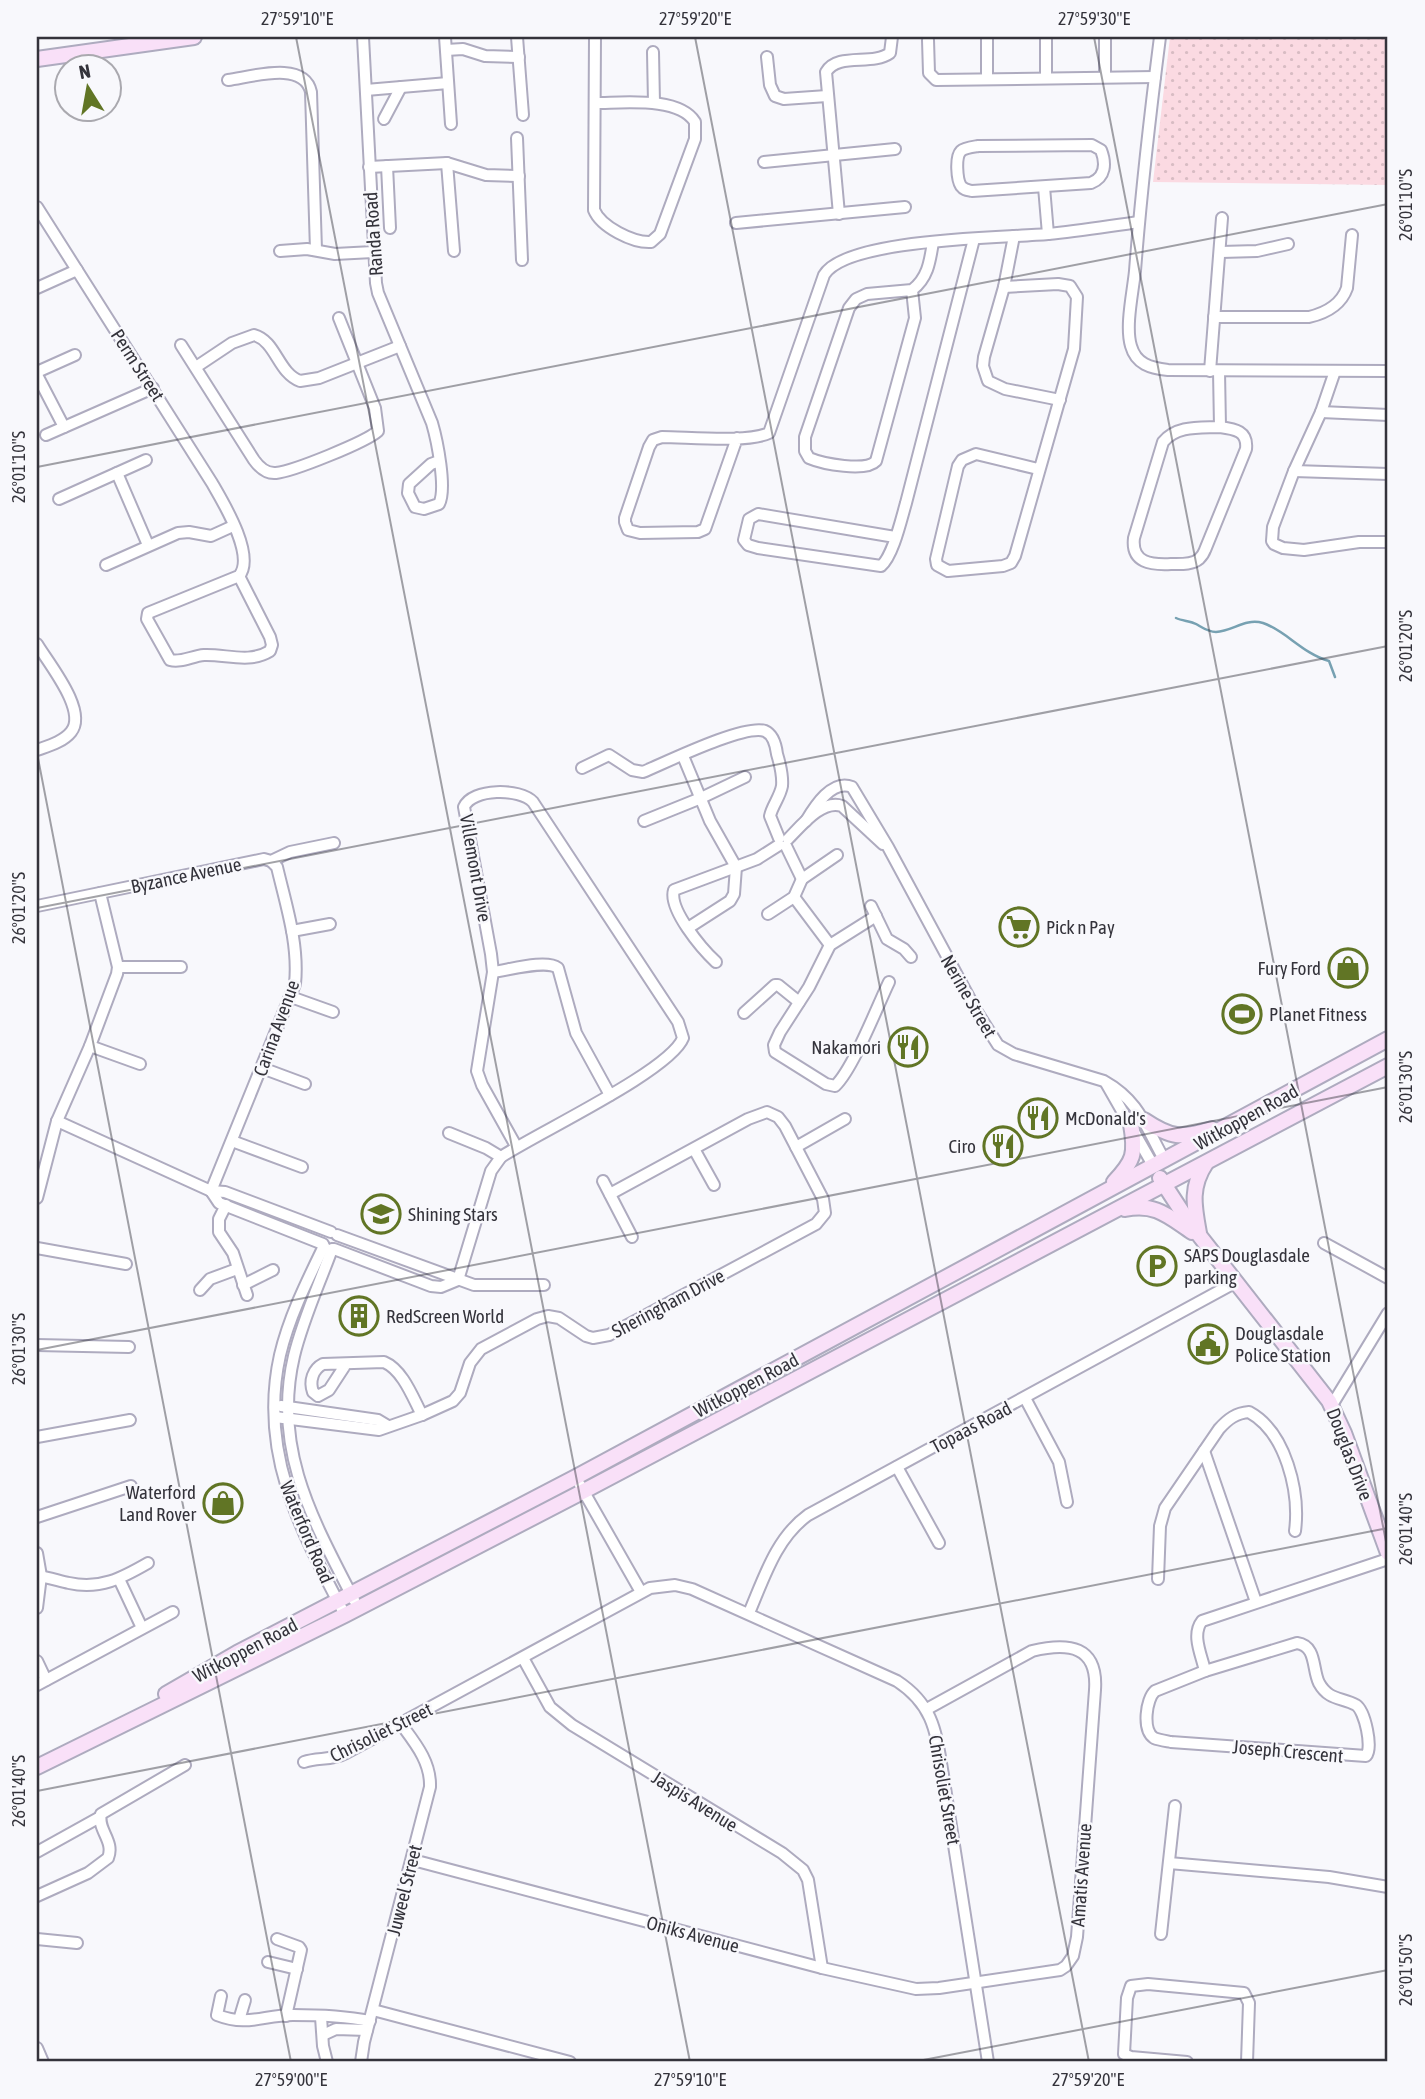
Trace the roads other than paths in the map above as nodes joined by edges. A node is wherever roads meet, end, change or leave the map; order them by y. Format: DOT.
graph roads {
  1 [pos="194,37"];
  2 [pos="363,37"];
  3 [pos="445,37"];
  4 [pos="517,37"];
  5 [pos="594,37"];
  6 [pos="892,37"];
  7 [pos="987,37"];
  8 [pos="1046,37"];
  9 [pos="1105,37"];
  10 [pos="1160,37"];
  11 [pos="928,40"];
  12 [pos="446,50"];
  13 [pos="653,52"];
  14 [pos="519,57"];
  15 [pos="767,57"];
  16 [pos="37,59"];
  17 [pos="1105,77"];
  18 [pos="1155,77"];
  19 [pos="1046,78"];
  20 [pos="988,79"];
  21 [pos="228,80"];
  22 [pos="448,83"];
  23 [pos="401,87"];
  24 [pos="366,90"];
  25 [pos="827,96"];
  26 [pos="595,103"];
  27 [pos="654,103"];
  28 [pos="523,115"];
  29 [pos="384,119"];
  30 [pos="451,124"];
  31 [pos="517,138"];
  32 [pos="895,149"];
  33 [pos="834,154"];
  34 [pos="764,162"];
  35 [pos="447,163"];
  36 [pos="387,166"];
  37 [pos="369,167"];
  38 [pos="519,176"];
  39 [pos="1044,187"];
  40 [pos="37,207"];
  41 [pos="905,207"];
  42 [pos="839,214"];
  43 [pos="1222,218"];
  44 [pos="1139,222"];
  45 [pos="736,223"];
  46 [pos="390,228"];
  47 [pos="1048,234"];
  48 [pos="1352,235"];
  49 [pos="1014,236"];
  50 [pos="974,239"];
  51 [pos="933,242"];
  52 [pos="1288,244"];
  53 [pos="316,250"];
  54 [pos="280,251"];
  55 [pos="454,251"];
  56 [pos="373,252"];
  57 [pos="1221,252"];
  58 [pos="522,260"];
  59 [pos="77,270"];
  60 [pos="1004,287"];
  61 [pos="37,288"];
  62 [pos="912,290"];
  63 [pos="1214,317"];
  64 [pos="339,318"];
  65 [pos="181,345"];
  66 [pos="400,346"];
  67 [pos="75,355"];
  68 [pos="357,363"];
  69 [pos="196,367"];
  70 [pos="1214,371"];
  71 [pos="1335,371"];
  72 [pos="1388,371"];
  73 [pos="37,374"];
  74 [pos="153,388"];
  75 [pos="1060,400"];
  76 [pos="1321,412"];
  77 [pos="1388,415"];
  78 [pos="64,427"];
  79 [pos="1220,427"];
  80 [pos="46,435"];
  81 [pos="737,438"];
  82 [pos="146,460"];
  83 [pos="439,461"];
  84 [pos="1038,469"];
  85 [pos="1294,471"];
  86 [pos="117,473"];
  87 [pos="1388,474"];
  88 [pos="59,499"];
  89 [pos="233,526"];
  90 [pos="895,537"];
  91 [pos="1388,542"];
  92 [pos="148,545"];
  93 [pos="106,565"];
  94 [pos="239,576"];
  95 [pos="37,644"];
  96 [pos="37,750"];
  97 [pos="682,756"];
  98 [pos="582,768"];
  99 [pos="745,776"];
  100 [pos="833,789"];
  101 [pos="701,798"];
  102 [pos="835,804"];
  103 [pos="644,821"];
  104 [pos="806,821"];
  105 [pos="334,842"];
  106 [pos="783,842"];
  107 [pos="888,847"];
  108 [pos="837,855"];
  109 [pos="271,861"];
  110 [pos="736,867"];
  111 [pos="802,879"];
  112 [pos="100,893"];
  113 [pos="794,897"];
  114 [pos="37,905"];
  115 [pos="768,915"];
  116 [pos="330,924"];
  117 [pos="688,928"];
  118 [pos="292,932"];
  119 [pos="830,945"];
  120 [pos="911,957"];
  121 [pos="716,962"];
  122 [pos="118,967"];
  123 [pos="181,967"];
  124 [pos="493,972"];
  125 [pos="888,982"];
  126 [pos="291,997"];
  127 [pos="799,1002"];
  128 [pos="333,1012"];
  129 [pos="744,1013"];
  130 [pos="1388,1039"];
  131 [pos="90,1046"];
  132 [pos="139,1064"];
  133 [pos="1388,1066"];
  134 [pos="262,1068"];
  135 [pos="305,1084"];
  136 [pos="610,1095"];
  137 [pos="1246,1116"];
  138 [pos="845,1119"];
  139 [pos="57,1122"];
  140 [pos="1138,1122"];
  141 [pos="449,1133"];
  142 [pos="232,1141"];
  143 [pos="516,1146"];
  144 [pos="796,1147"];
  145 [pos="694,1149"];
  146 [pos="501,1157"];
  147 [pos="1207,1162"];
  148 [pos="1159,1164"];
  149 [pos="302,1167"];
  150 [pos="603,1181"];
  151 [pos="1169,1182"];
  152 [pos="714,1185"];
  153 [pos="1108,1189"];
  154 [pos="211,1191"];
  155 [pos="610,1194"];
  156 [pos="37,1198"];
  157 [pos="226,1205"];
  158 [pos="275,1211"];
  159 [pos="1107,1214"];
  160 [pos="270,1223"];
  161 [pos="334,1233"];
  162 [pos="1199,1234"];
  163 [pos="632,1237"];
  164 [pos="1324,1243"];
  165 [pos="328,1247"];
  166 [pos="37,1248"];
  167 [pos="385,1253"];
  168 [pos="126,1264"];
  169 [pos="380,1267"];
  170 [pos="237,1269"];
  171 [pos="273,1270"];
  172 [pos="1388,1278"];
  173 [pos="458,1280"];
  174 [pos="1236,1282"];
  175 [pos="544,1285"];
  176 [pos="200,1290"];
  177 [pos="295,1310"];
  178 [pos="1388,1313"];
  179 [pos="306,1315"];
  180 [pos="37,1345"];
  181 [pos="129,1346"];
  182 [pos="346,1364"];
  183 [pos="1026,1398"];
  184 [pos="1332,1405"];
  185 [pos="275,1411"];
  186 [pos="288,1413"];
  187 [pos="422,1415"];
  188 [pos="130,1420"];
  189 [pos="37,1437"];
  190 [pos="1204,1451"];
  191 [pos="897,1467"];
  192 [pos="576,1477"];
  193 [pos="131,1486"];
  194 [pos="584,1491"];
  195 [pos="1067,1502"];
  196 [pos="37,1517"];
  197 [pos="1295,1531"];
  198 [pos="939,1543"];
  199 [pos="37,1553"];
  200 [pos="1388,1553"];
  201 [pos="1388,1559"];
  202 [pos="148,1563"];
  203 [pos="39,1576"];
  204 [pos="119,1579"];
  205 [pos="1158,1579"];
  206 [pos="640,1592"];
  207 [pos="1256,1602"];
  208 [pos="348,1605"];
  209 [pos="37,1608"];
  210 [pos="173,1612"];
  211 [pos="749,1614"];
  212 [pos="142,1628"];
  213 [pos="523,1658"];
  214 [pos="37,1661"];
  215 [pos="1205,1671"];
  216 [pos="41,1683"];
  217 [pos="927,1709"];
  218 [pos="401,1724"];
  219 [pos="304,1762"];
  220 [pos="185,1765"];
  221 [pos="37,1767"];
  222 [pos="1175,1806"];
  223 [pos="100,1817"];
  224 [pos="37,1852"];
  225 [pos="413,1860"];
  226 [pos="1169,1863"];
  227 [pos="1388,1887"];
  228 [pos="37,1896"];
  229 [pos="1161,1934"];
  230 [pos="37,1939"];
  231 [pos="277,1939"];
  232 [pos="78,1943"];
  233 [pos="268,1962"];
  234 [pos="822,1968"];
  235 [pos="297,1969"];
  236 [pos="976,1983"];
  237 [pos="221,1996"];
  238 [pos="245,2000"];
  239 [pos="286,2016"];
  240 [pos="321,2017"];
  241 [pos="239,2020"];
  242 [pos="370,2020"];
  243 [pos="336,2029"];
  244 [pos="323,2035"];
  245 [pos="364,2042"];
  246 [pos="37,2048"];
  247 [pos="43,2062"];
  248 [pos="327,2062"];
  249 [pos="361,2062"];
  250 [pos="570,2062"];
  251 [pos="988,2062"];
  252 [pos="1187,2062"];
  253 [pos="1247,2062"];
  1 -- 16 [label="main road"];
  2 -- 24 [label="street, Randa Road"];
  3 -- 12 [label="street"];
  4 -- 14 [label="street"];
  5 -- 26 [label="street"];
  6 -- 25 [label="street"];
  7 -- 20 [label="street"];
  8 -- 19 [label="street"];
  9 -- 17 [label="street"];
  10 -- 18 [label="street"];
  11 -- 20 [label="street"];
  12 -- 14 [label="street"];
  12 -- 22 [label="street"];
  13 -- 27 [label="street"];
  14 -- 28 [label="street"];
  15 -- 25 [label="street"];
  17 -- 18 [label="street"];
  17 -- 19 [label="street"];
  18 -- 44 [label="street"];
  19 -- 20 [label="street"];
  21 -- 53 [label="street"];
  22 -- 23 [label="street"];
  22 -- 30 [label="street"];
  23 -- 24 [label="street"];
  23 -- 29 [label="street"];
  24 -- 37 [label="street, Randa Road"];
  25 -- 33 [label="street"];
  26 -- 27 [label="street"];
  26 -- 27 [label="street"];
  31 -- 38 [label="street"];
  32 -- 33 [label="street"];
  33 -- 34 [label="street"];
  33 -- 42 [label="street"];
  35 -- 36 [label="street"];
  35 -- 38 [label="street"];
  35 -- 55 [label="street"];
  36 -- 37 [label="street"];
  36 -- 46 [label="street"];
  37 -- 56 [label="street, Randa Road"];
  38 -- 58 [label="street"];
  39 -- 39 [label="street"];
  39 -- 47 [label="street"];
  40 -- 59 [label="street, Perm Street"];
  41 -- 42 [label="street"];
  42 -- 45 [label="street"];
  43 -- 57 [label="street"];
  44 -- 47 [label="street"];
  44 -- 70 [label="street"];
  47 -- 49 [label="street"];
  48 -- 63 [label="street"];
  49 -- 50 [label="street"];
  49 -- 60 [label="street"];
  50 -- 51 [label="street"];
  50 -- 90 [label="street"];
  51 -- 62 [label="street"];
  51 -- 81 [label="street"];
  52 -- 57 [label="street"];
  53 -- 54 [label="street"];
  53 -- 56 [label="street"];
  56 -- 66 [label="street, Randa Road"];
  57 -- 63 [label="street"];
  59 -- 61 [label="street"];
  59 -- 74 [label="street, Perm Street"];
  60 -- 75 [label="street"];
  60 -- 75 [label="street"];
  62 -- 62 [label="street"];
  63 -- 70 [label="street"];
  64 -- 68 [label="street"];
  65 -- 69 [label="street"];
  66 -- 68 [label="street"];
  66 -- 83 [label="street, Randa Road"];
  67 -- 73 [label="street"];
  68 -- 69 [label="street"];
  68 -- 69 [label="street"];
  70 -- 71 [label="street"];
  70 -- 79 [label="street"];
  71 -- 72 [label="street"];
  71 -- 76 [label="street"];
  73 -- 78 [label="street"];
  74 -- 78 [label="street"];
  74 -- 89 [label="street, Perm Street"];
  75 -- 84 [label="street"];
  76 -- 77 [label="street"];
  76 -- 85 [label="street"];
  78 -- 80 [label="street"];
  79 -- 79 [label="street"];
  81 -- 81 [label="street"];
  82 -- 86 [label="street"];
  83 -- 83 [label="street, Randa Road"];
  84 -- 84 [label="street"];
  85 -- 87 [label="street"];
  85 -- 91 [label="street"];
  86 -- 88 [label="street"];
  86 -- 92 [label="street"];
  89 -- 92 [label="street"];
  89 -- 94 [label="street, Perm Street"];
  90 -- 90 [label="street"];
  92 -- 93 [label="street"];
  94 -- 94 [label="street"];
  95 -- 96 [label="street"];
  97 -- 98 [label="street"];
  97 -- 101 [label="street"];
  97 -- 106 [label="street"];
  99 -- 101 [label="street"];
  100 -- 102 [label="street"];
  100 -- 104 [label="street"];
  100 -- 107 [label="street, Nerine Street"];
  101 -- 103 [label="street"];
  101 -- 110 [label="street"];
  102 -- 104 [label="street"];
  102 -- 107 [label="street, Nerine Street"];
  104 -- 106 [label="street"];
  105 -- 109 [label="street, Byzance Avenue"];
  106 -- 110 [label="street"];
  106 -- 111 [label="street"];
  107 -- 140 [label="street, Nerine Street"];
  108 -- 111 [label="street"];
  109 -- 112 [label="street, Byzance Avenue"];
  109 -- 118 [label="street, Carina Avenue"];
  110 -- 117 [label="street"];
  110 -- 117 [label="street"];
  111 -- 113 [label="street"];
  112 -- 114 [label="street, Byzance Avenue"];
  112 -- 122 [label="street"];
  113 -- 115 [label="street"];
  113 -- 119 [label="street"];
  116 -- 118 [label="street"];
  117 -- 121 [label="street"];
  118 -- 126 [label="street, Carina Avenue"];
  119 -- 120 [label="street"];
  119 -- 127 [label="street"];
  122 -- 123 [label="street"];
  122 -- 131 [label="street"];
  124 -- 136 [label="street"];
  124 -- 136 [label="street, Villemont Drive"];
  124 -- 143 [label="street, Villemont Drive"];
  125 -- 127 [label="street"];
  126 -- 128 [label="street"];
  126 -- 134 [label="street, Carina Avenue"];
  127 -- 129 [label="street"];
  130 -- 137 [label="main road, Witkoppen Road"];
  131 -- 132 [label="street"];
  131 -- 139 [label="street"];
  133 -- 147 [label="main road, Witkoppen Road"];
  134 -- 135 [label="street"];
  134 -- 142 [label="street, Carina Avenue"];
  136 -- 143 [label="street"];
  137 -- 140 [label="main road"];
  137 -- 148 [label="main road, Witkoppen Road"];
  138 -- 144 [label="street"];
  139 -- 154 [label="street"];
  139 -- 156 [label="street"];
  140 -- 148 [label="street, Nerine Street"];
  140 -- 153 [label="main road"];
  141 -- 146 [label="street"];
  142 -- 149 [label="street"];
  142 -- 154 [label="street, Carina Avenue"];
  143 -- 146 [label="street"];
  144 -- 145 [label="street, Sheringham Drive"];
  144 -- 187 [label="street, Sheringham Drive"];
  145 -- 152 [label="street"];
  145 -- 155 [label="street, Sheringham Drive"];
  146 -- 173 [label="street"];
  147 -- 151 [label="main road, Witkoppen Road"];
  147 -- 162 [label="main road"];
  148 -- 151 [label="main road, Douglas Drive"];
  148 -- 153 [label="main road, Witkoppen Road"];
  150 -- 155 [label="street"];
  151 -- 159 [label="main road, Witkoppen Road"];
  151 -- 162 [label="main road, Douglas Drive"];
  153 -- 192 [label="main road, Witkoppen Road"];
  154 -- 157 [label="street"];
  154 -- 158 [label="street"];
  155 -- 163 [label="street"];
  157 -- 160 [label="street"];
  157 -- 170 [label="street"];
  158 -- 160 [label="street"];
  158 -- 161 [label="street"];
  159 -- 162 [label="main road"];
  159 -- 194 [label="main road, Witkoppen Road"];
  160 -- 165 [label="street"];
  161 -- 165 [label="street"];
  161 -- 167 [label="street"];
  162 -- 174 [label="main road, Douglas Drive"];
  164 -- 172 [label="street"];
  165 -- 169 [label="street"];
  165 -- 177 [label="street, Waterford Road"];
  165 -- 179 [label="street, Waterford Road"];
  166 -- 168 [label="street"];
  167 -- 169 [label="street"];
  167 -- 173 [label="street"];
  169 -- 173 [label="street"];
  170 -- 171 [label="street"];
  170 -- 176 [label="street"];
  173 -- 175 [label="street"];
  174 -- 183 [label="street, Topaas Road"];
  174 -- 184 [label="main road, Douglas Drive"];
  177 -- 179 [label="street"];
  177 -- 185 [label="street, Waterford Road"];
  178 -- 184 [label="street"];
  179 -- 186 [label="street, Waterford Road"];
  180 -- 181 [label="street"];
  182 -- 187 [label="street"];
  183 -- 191 [label="street, Topaas Road"];
  183 -- 195 [label="street"];
  184 -- 200 [label="main road, Douglas Drive"];
  185 -- 186 [label="street, Sheringham Drive"];
  185 -- 208 [label="street, Waterford Road"];
  186 -- 187 [label="street, Sheringham Drive"];
  186 -- 208 [label="street, Waterford Road"];
  188 -- 189 [label="street"];
  190 -- 197 [label="street"];
  190 -- 205 [label="street"];
  190 -- 207 [label="street"];
  191 -- 198 [label="street"];
  191 -- 211 [label="street, Topaas Road"];
  192 -- 194 [label="street"];
  192 -- 208 [label="main road, Witkoppen Road"];
  193 -- 196 [label="street"];
  194 -- 206 [label="street"];
  194 -- 208 [label="main road, Witkoppen Road"];
  199 -- 203 [label="street"];
  201 -- 207 [label="street"];
  202 -- 204 [label="street"];
  203 -- 204 [label="street"];
  203 -- 209 [label="street"];
  204 -- 212 [label="street"];
  206 -- 211 [label="street, Chrisoliet Street"];
  206 -- 213 [label="street, Chrisoliet Street"];
  207 -- 215 [label="street"];
  208 -- 221 [label="main road, Witkoppen Road"];
  210 -- 212 [label="street"];
  211 -- 217 [label="street, Chrisoliet Street"];
  212 -- 216 [label="street"];
  213 -- 218 [label="street, Chrisoliet Street"];
  213 -- 234 [label="street, Jaspis Avenue"];
  214 -- 216 [label="street"];
  215 -- 215 [label="street, Joseph Crescent"];
  217 -- 236 [label="street, Chrisoliet Street"];
  217 -- 236 [label="street, Amatis Avenue"];
  218 -- 219 [label="street, Chrisoliet Street"];
  218 -- 225 [label="street, Juweel Street"];
  220 -- 223 [label="street"];
  222 -- 226 [label="street"];
  223 -- 224 [label="street"];
  223 -- 228 [label="street"];
  225 -- 234 [label="street, Oniks Avenue"];
  225 -- 242 [label="street, Juweel Street"];
  226 -- 227 [label="street"];
  226 -- 229 [label="street"];
  230 -- 232 [label="street"];
  231 -- 235 [label="street"];
  233 -- 235 [label="street"];
  234 -- 236 [label="street, Oniks Avenue"];
  235 -- 239 [label="street"];
  236 -- 251 [label="street, Chrisoliet Street"];
  237 -- 241 [label="street"];
  238 -- 241 [label="street"];
  239 -- 240 [label="street"];
  239 -- 241 [label="street"];
  240 -- 242 [label="street"];
  240 -- 244 [label="street"];
  242 -- 243 [label="street"];
  242 -- 245 [label="street, Juweel Street"];
  242 -- 250 [label="street"];
  243 -- 244 [label="street"];
  243 -- 245 [label="street"];
  244 -- 248 [label="street"];
  245 -- 249 [label="street, Juweel Street"];
  246 -- 247 [label="street"];
  252 -- 253 [label="street"];
}
